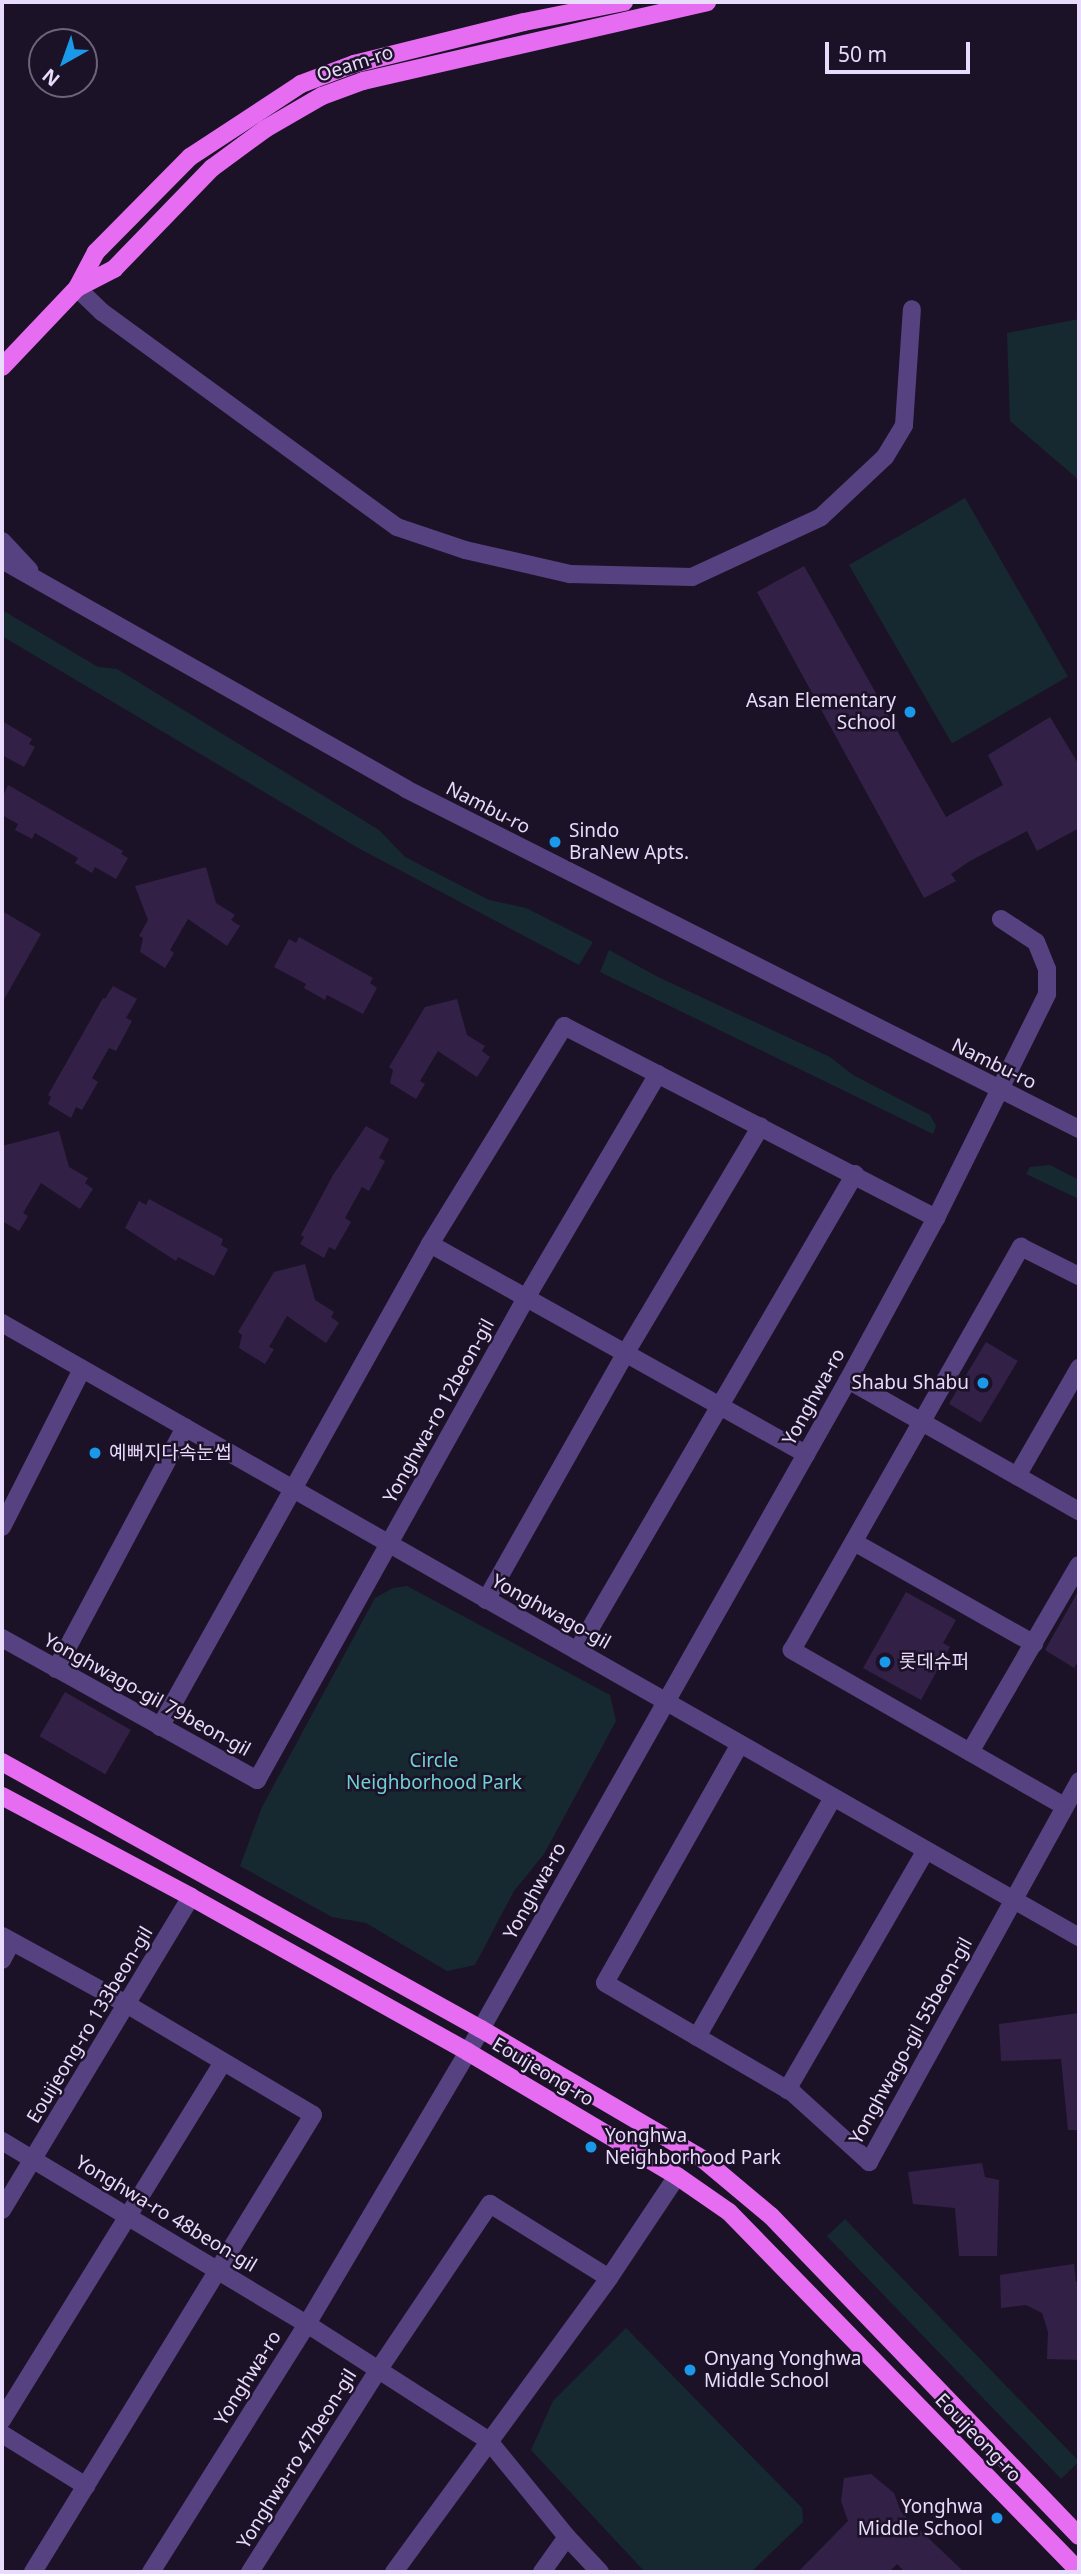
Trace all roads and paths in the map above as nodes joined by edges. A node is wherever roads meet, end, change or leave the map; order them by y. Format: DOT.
graph roads {
  1 [pos="624,2"];
  2 [pos="707,2"];
  3 [pos="77,288"];
  4 [pos="912,309"];
  5 [pos="2,367"];
  6 [pos="2,541"];
  7 [pos="2,560"];
  8 [pos="41,582"];
  9 [pos="1001,919"];
  10 [pos="658,1074"];
  11 [pos="998,1091"];
  12 [pos="761,1126"];
  13 [pos="1079,1129"];
  14 [pos="855,1174"];
  15 [pos="936,1218"];
  16 [pos="430,1244"];
  17 [pos="1079,1276"];
  18 [pos="526,1298"];
  19 [pos="2,1323"];
  20 [pos="625,1354"];
  21 [pos="1079,1368"];
  22 [pos="82,1369"];
  23 [pos="848,1380"];
  24 [pos="718,1406"];
  25 [pos="922,1424"];
  26 [pos="185,1427"];
  27 [pos="806,1454"];
  28 [pos="1017,1476"];
  29 [pos="292,1489"];
  30 [pos="1079,1511"];
  31 [pos="2,1527"];
  32 [pos="854,1542"];
  33 [pos="389,1545"];
  34 [pos="1079,1565"];
  35 [pos="486,1600"];
  36 [pos="2,1638"];
  37 [pos="1034,1644"];
  38 [pos="577,1651"];
  39 [pos="57,1669"];
  40 [pos="665,1702"];
  41 [pos="160,1727"];
  42 [pos="740,1744"];
  43 [pos="970,1752"];
  44 [pos="2,1762"];
  45 [pos="1079,1781"];
  46 [pos="2,1796"];
  47 [pos="833,1798"];
  48 [pos="1064,1806"];
  49 [pos="926,1850"];
  50 [pos="191,1897"];
  51 [pos="1014,1900"];
  52 [pos="1079,1937"];
  53 [pos="7,1938"];
  54 [pos="2,1960"];
  55 [pos="128,2005"];
  56 [pos="481,2029"];
  57 [pos="697,2037"];
  58 [pos="468,2052"];
  59 [pos="223,2062"];
  60 [pos="788,2090"];
  61 [pos="2,2141"];
  62 [pos="34,2158"];
  63 [pos="677,2176"];
  64 [pos="2,2210"];
  65 [pos="127,2215"];
  66 [pos="220,2271"];
  67 [pos="609,2278"];
  68 [pos="307,2324"];
  69 [pos="379,2369"];
  70 [pos="2,2420"];
  71 [pos="2,2434"];
  72 [pos="488,2440"];
  73 [pos="86,2486"];
  74 [pos="1079,2536"];
  75 [pos="567,2537"];
  76 [pos="1079,2571"];
  77 [pos="33,2572"];
  78 [pos="151,2572"];
  79 [pos="250,2572"];
  80 [pos="394,2572"];
  81 [pos="541,2572"];
  82 [pos="600,2572"];
  1 -- 3 [label="main road, Oeam-ro"];
  2 -- 3 [label="main road, Oeam-ro"];
  3 -- 4 [label="street"];
  3 -- 5 [label="main road, Oeam-ro"];
  6 -- 8 [label="street"];
  7 -- 8 [label="street, Nambu-ro"];
  8 -- 11 [label="street, Nambu-ro"];
  9 -- 11 [label="street, Yonghwa-ro"];
  10 -- 12 [label="street"];
  10 -- 16 [label="street"];
  10 -- 18 [label="street, Yonghwa-ro 12beon-gil"];
  11 -- 13 [label="street, Nambu-ro"];
  11 -- 15 [label="street, Yonghwa-ro"];
  12 -- 14 [label="street"];
  12 -- 20 [label="street"];
  14 -- 15 [label="street"];
  14 -- 24 [label="street"];
  15 -- 23 [label="street, Yonghwa-ro"];
  16 -- 18 [label="street"];
  16 -- 29 [label="street"];
  17 -- 25 [label="street"];
  18 -- 20 [label="street"];
  18 -- 33 [label="street, Yonghwa-ro 12beon-gil"];
  19 -- 22 [label="street, Yonghwago-gil"];
  20 -- 24 [label="street"];
  20 -- 35 [label="street"];
  21 -- 28 [label="street"];
  22 -- 26 [label="street, Yonghwago-gil"];
  22 -- 31 [label="street"];
  23 -- 25 [label="street"];
  23 -- 27 [label="street, Yonghwa-ro"];
  24 -- 27 [label="street"];
  24 -- 38 [label="street"];
  25 -- 28 [label="street"];
  25 -- 32 [label="street"];
  26 -- 29 [label="street, Yonghwago-gil"];
  26 -- 39 [label="street"];
  27 -- 40 [label="street, Yonghwa-ro"];
  28 -- 30 [label="street"];
  29 -- 33 [label="street, Yonghwago-gil"];
  29 -- 41 [label="street"];
  32 -- 37 [label="street"];
  32 -- 43 [label="street"];
  33 -- 35 [label="street, Yonghwago-gil"];
  33 -- 41 [label="street, Yonghwago-gil 79beon-gil"];
  34 -- 37 [label="street"];
  35 -- 38 [label="street, Yonghwago-gil"];
  36 -- 39 [label="street, Yonghwago-gil 79beon-gil"];
  37 -- 43 [label="street"];
  38 -- 40 [label="street, Yonghwago-gil"];
  39 -- 41 [label="street, Yonghwago-gil 79beon-gil"];
  40 -- 42 [label="street, Yonghwago-gil"];
  40 -- 56 [label="street, Yonghwa-ro"];
  42 -- 47 [label="street, Yonghwago-gil"];
  42 -- 57 [label="street, Yonghwago-gil 55beon-gil"];
  43 -- 48 [label="street"];
  44 -- 56 [label="main road, Eouijeong-ro"];
  45 -- 48 [label="street"];
  46 -- 50 [label="main road, Eouijeong-ro"];
  47 -- 49 [label="street, Yonghwago-gil"];
  47 -- 57 [label="street"];
  48 -- 51 [label="street"];
  49 -- 51 [label="street, Yonghwago-gil"];
  49 -- 60 [label="street"];
  50 -- 55 [label="street, Eouijeong-ro 133beon-gil"];
  50 -- 58 [label="main road, Eouijeong-ro"];
  51 -- 52 [label="street, Yonghwago-gil"];
  51 -- 60 [label="street, Yonghwago-gil 55beon-gil"];
  53 -- 54 [label="street"];
  53 -- 55 [label="street"];
  55 -- 59 [label="street"];
  55 -- 62 [label="street, Eouijeong-ro 133beon-gil"];
  56 -- 58 [label="street, Yonghwa-ro"];
  56 -- 74 [label="main road, Eouijeong-ro"];
  57 -- 60 [label="street, Yonghwago-gil 55beon-gil"];
  58 -- 63 [label="main road, Eouijeong-ro"];
  58 -- 68 [label="street, Yonghwa-ro"];
  59 -- 65 [label="street"];
  59 -- 66 [label="street"];
  61 -- 62 [label="street, Yonghwa-ro 48beon-gil"];
  62 -- 64 [label="street, Eouijeong-ro 133beon-gil"];
  62 -- 65 [label="street, Yonghwa-ro 48beon-gil"];
  63 -- 67 [label="street"];
  63 -- 76 [label="main road, Eouijeong-ro"];
  65 -- 66 [label="street, Yonghwa-ro 48beon-gil"];
  65 -- 70 [label="street"];
  66 -- 68 [label="street, Yonghwa-ro 48beon-gil"];
  66 -- 73 [label="street"];
  67 -- 69 [label="street, Yonghwa-ro 47beon-gil"];
  67 -- 72 [label="street"];
  68 -- 69 [label="street, Yonghwa-ro 47beon-gil"];
  68 -- 78 [label="street, Yonghwa-ro"];
  69 -- 72 [label="street, Yonghwa-ro 47beon-gil"];
  69 -- 79 [label="street, Yonghwa-ro 47beon-gil"];
  71 -- 73 [label="street"];
  72 -- 75 [label="street, Yonghwa-ro 47beon-gil"];
  72 -- 80 [label="street"];
  73 -- 77 [label="street"];
  75 -- 81 [label="street"];
  75 -- 82 [label="street, Yonghwa-ro 47beon-gil"];
}
